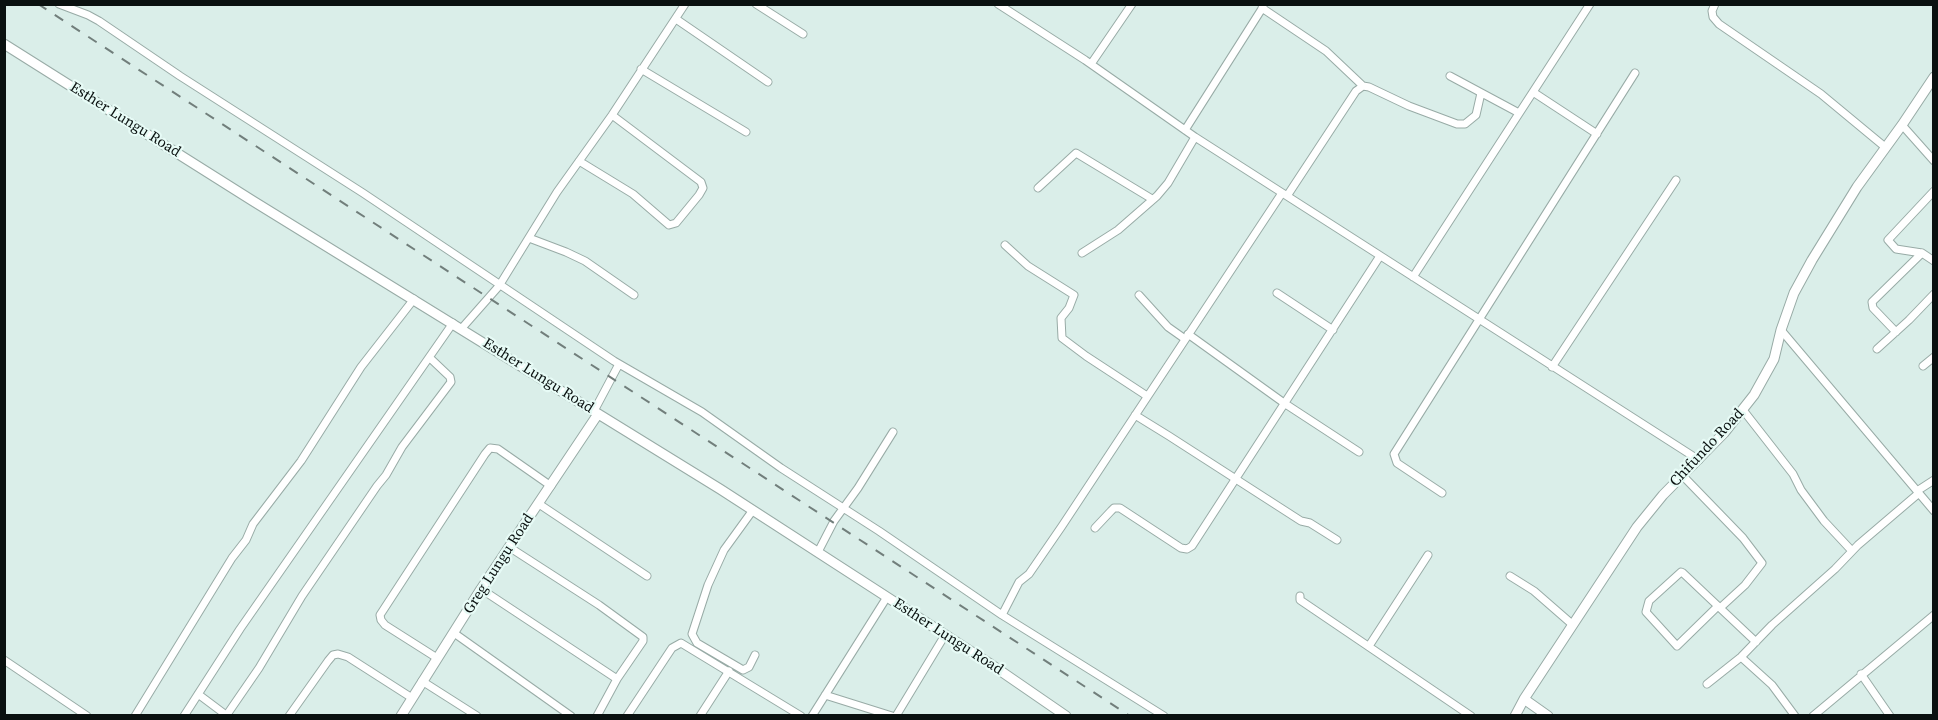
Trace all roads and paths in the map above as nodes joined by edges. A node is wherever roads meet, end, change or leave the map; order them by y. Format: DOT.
graph roads {
  1 [pos="59,4"];
  2 [pos="685,4"];
  3 [pos="756,4"];
  4 [pos="998,4"];
  5 [pos="1132,4"];
  6 [pos="1590,4"];
  7 [pos="1715,4"];
  8 [pos="1264,6"];
  9 [pos="676,19"];
  10 [pos="803,34"];
  11 [pos="4,44"];
  12 [pos="1091,64"];
  13 [pos="641,69"];
  14 [pos="1635,73"];
  15 [pos="1450,76"];
  16 [pos="1934,77"];
  17 [pos="768,82"];
  18 [pos="1363,86"];
  19 [pos="1533,92"];
  20 [pos="1481,93"];
  21 [pos="1519,113"];
  22 [pos="612,115"];
  23 [pos="1902,125"];
  24 [pos="1185,130"];
  25 [pos="746,132"];
  26 [pos="1597,134"];
  27 [pos="1195,137"];
  28 [pos="1885,147"];
  29 [pos="579,161"];
  30 [pos="1934,161"];
  31 [pos="1676,180"];
  32 [pos="1038,188"];
  33 [pos="1934,192"];
  34 [pos="1284,194"];
  35 [pos="1152,199"];
  36 [pos="529,238"];
  37 [pos="1005,245"];
  38 [pos="1082,253"];
  39 [pos="1922,253"];
  40 [pos="1380,256"];
  41 [pos="1934,261"];
  42 [pos="1413,277"];
  43 [pos="500,286"];
  44 [pos="1277,292"];
  45 [pos="1934,294"];
  46 [pos="634,295"];
  47 [pos="1139,295"];
  48 [pos="414,299"];
  49 [pos="1480,321"];
  50 [pos="458,326"];
  51 [pos="1333,330"];
  52 [pos="1781,330"];
  53 [pos="1896,332"];
  54 [pos="1186,337"];
  55 [pos="1878,349"];
  56 [pos="1934,357"];
  57 [pos="430,358"];
  58 [pos="619,364"];
  59 [pos="1923,366"];
  60 [pos="1552,367"];
  61 [pos="1147,396"];
  62 [pos="1284,403"];
  63 [pos="1743,410"];
  64 [pos="596,413"];
  65 [pos="1135,416"];
  66 [pos="893,432"];
  67 [pos="1359,452"];
  68 [pos="1699,460"];
  69 [pos="1682,475"];
  70 [pos="1237,479"];
  71 [pos="1934,480"];
  72 [pos="551,486"];
  73 [pos="1918,492"];
  74 [pos="1442,493"];
  75 [pos="539,504"];
  76 [pos="843,507"];
  77 [pos="753,510"];
  78 [pos="1934,511"];
  79 [pos="1095,528"];
  80 [pos="1337,540"];
  81 [pos="508,547"];
  82 [pos="1852,551"];
  83 [pos="818,552"];
  84 [pos="1428,555"];
  85 [pos="647,576"];
  86 [pos="1510,576"];
  87 [pos="481,589"];
  88 [pos="1300,596"];
  89 [pos="886,597"];
  90 [pos="1719,607"];
  91 [pos="1002,615"];
  92 [pos="1934,615"];
  93 [pos="1572,625"];
  94 [pos="454,633"];
  95 [pos="945,635"];
  96 [pos="1756,642"];
  97 [pos="1369,646"];
  98 [pos="755,655"];
  99 [pos="1741,657"];
  100 [pos="437,658"];
  101 [pos="4,660"];
  102 [pos="729,671"];
  103 [pos="1861,674"];
  104 [pos="617,679"];
  105 [pos="422,681"];
  106 [pos="1707,684"];
  107 [pos="198,694"];
  108 [pos="825,695"];
  109 [pos="412,698"];
  110 [pos="1524,699"];
  111 [pos="630,714"];
  112 [pos="226,715"];
  113 [pos="87,716"];
  114 [pos="135,716"];
  115 [pos="184,716"];
  116 [pos="289,716"];
  117 [pos="401,716"];
  118 [pos="477,716"];
  119 [pos="571,716"];
  120 [pos="597,716"];
  121 [pos="700,716"];
  122 [pos="801,716"];
  123 [pos="812,716"];
  124 [pos="894,716"];
  125 [pos="1066,716"];
  126 [pos="1164,716"];
  127 [pos="1471,716"];
  128 [pos="1515,716"];
  129 [pos="1548,716"];
  130 [pos="1795,716"];
  131 [pos="1813,716"];
  132 [pos="1890,716"];
  1 -- 43 [label="street"];
  2 -- 9 [label="street"];
  3 -- 10 [label="street"];
  4 -- 12 [label="street"];
  5 -- 12 [label="street"];
  6 -- 19 [label="street"];
  7 -- 28 [label="street"];
  8 -- 18 [label="street"];
  8 -- 24 [label="street"];
  9 -- 13 [label="street"];
  9 -- 17 [label="street"];
  11 -- 48 [label="street, Esther Lungu Road"];
  12 -- 24 [label="street"];
  13 -- 22 [label="street"];
  13 -- 25 [label="street"];
  14 -- 26 [label="street"];
  15 -- 20 [label="street"];
  16 -- 23 [label="street, Chifundo Road"];
  18 -- 20 [label="street"];
  18 -- 34 [label="street"];
  19 -- 21 [label="street"];
  19 -- 26 [label="street"];
  20 -- 21 [label="street"];
  21 -- 42 [label="street"];
  22 -- 29 [label="street"];
  22 -- 29 [label="street"];
  23 -- 28 [label="street, Chifundo Road"];
  23 -- 30 [label="street"];
  24 -- 27 [label="street"];
  26 -- 49 [label="street"];
  27 -- 34 [label="street"];
  27 -- 35 [label="street"];
  28 -- 52 [label="street, Chifundo Road"];
  29 -- 36 [label="street"];
  31 -- 60 [label="street"];
  32 -- 35 [label="street"];
  33 -- 39 [label="street"];
  34 -- 40 [label="street"];
  34 -- 54 [label="street"];
  35 -- 38 [label="street"];
  36 -- 43 [label="street"];
  36 -- 46 [label="street"];
  37 -- 61 [label="street"];
  39 -- 41 [label="street"];
  39 -- 53 [label="street"];
  40 -- 42 [label="street"];
  40 -- 51 [label="street"];
  42 -- 49 [label="street"];
  43 -- 50 [label="street"];
  43 -- 58 [label="street"];
  44 -- 51 [label="street"];
  45 -- 53 [label="street"];
  47 -- 54 [label="street"];
  48 -- 50 [label="street, Esther Lungu Road"];
  48 -- 114 [label="street"];
  49 -- 60 [label="street"];
  49 -- 74 [label="street"];
  50 -- 57 [label="street"];
  50 -- 64 [label="street, Esther Lungu Road"];
  51 -- 62 [label="street"];
  52 -- 63 [label="street, Chifundo Road"];
  52 -- 73 [label="street"];
  53 -- 55 [label="street"];
  54 -- 61 [label="street"];
  54 -- 62 [label="street"];
  56 -- 59 [label="street"];
  57 -- 107 [label="street"];
  57 -- 112 [label="street"];
  58 -- 64 [label="street"];
  58 -- 76 [label="street"];
  60 -- 68 [label="street"];
  61 -- 65 [label="street"];
  62 -- 67 [label="street"];
  62 -- 70 [label="street"];
  63 -- 68 [label="street, Chifundo Road"];
  63 -- 82 [label="street"];
  64 -- 72 [label="street, Greg Lungu Road"];
  64 -- 77 [label="street, Esther Lungu Road"];
  65 -- 70 [label="street"];
  65 -- 91 [label="street"];
  66 -- 76 [label="street"];
  68 -- 69 [label="street, Chifundo Road"];
  69 -- 90 [label="street"];
  69 -- 93 [label="street, Chifundo Road"];
  70 -- 79 [label="street"];
  70 -- 80 [label="street"];
  71 -- 73 [label="street"];
  72 -- 75 [label="street, Greg Lungu Road"];
  72 -- 100 [label="street"];
  73 -- 78 [label="street"];
  73 -- 82 [label="street"];
  75 -- 81 [label="street, Greg Lungu Road"];
  75 -- 85 [label="street"];
  76 -- 83 [label="street"];
  76 -- 91 [label="street"];
  77 -- 83 [label="street, Esther Lungu Road"];
  77 -- 98 [label="street"];
  81 -- 87 [label="street, Greg Lungu Road"];
  81 -- 104 [label="street"];
  82 -- 96 [label="street"];
  83 -- 89 [label="street, Esther Lungu Road"];
  84 -- 97 [label="street"];
  86 -- 93 [label="street"];
  87 -- 94 [label="street, Greg Lungu Road"];
  87 -- 104 [label="street"];
  88 -- 97 [label="street"];
  89 -- 95 [label="street, Esther Lungu Road"];
  89 -- 108 [label="street"];
  90 -- 90 [label="street"];
  90 -- 96 [label="street"];
  91 -- 126 [label="street"];
  92 -- 103 [label="street"];
  93 -- 110 [label="street, Chifundo Road"];
  94 -- 100 [label="street, Greg Lungu Road"];
  94 -- 119 [label="street"];
  95 -- 124 [label="street"];
  95 -- 125 [label="street, Esther Lungu Road"];
  96 -- 99 [label="street"];
  97 -- 127 [label="street"];
  99 -- 106 [label="street"];
  99 -- 130 [label="street"];
  100 -- 105 [label="street, Greg Lungu Road"];
  101 -- 113 [label="street"];
  102 -- 111 [label="street"];
  102 -- 121 [label="street"];
  102 -- 122 [label="street"];
  103 -- 131 [label="street"];
  103 -- 132 [label="street"];
  104 -- 120 [label="street"];
  105 -- 109 [label="street, Greg Lungu Road"];
  105 -- 118 [label="street"];
  107 -- 112 [label="street"];
  107 -- 115 [label="street"];
  108 -- 123 [label="street"];
  108 -- 124 [label="street"];
  109 -- 116 [label="street"];
  109 -- 117 [label="street, Greg Lungu Road"];
  110 -- 128 [label="street, Chifundo Road"];
  110 -- 129 [label="street"];
}
